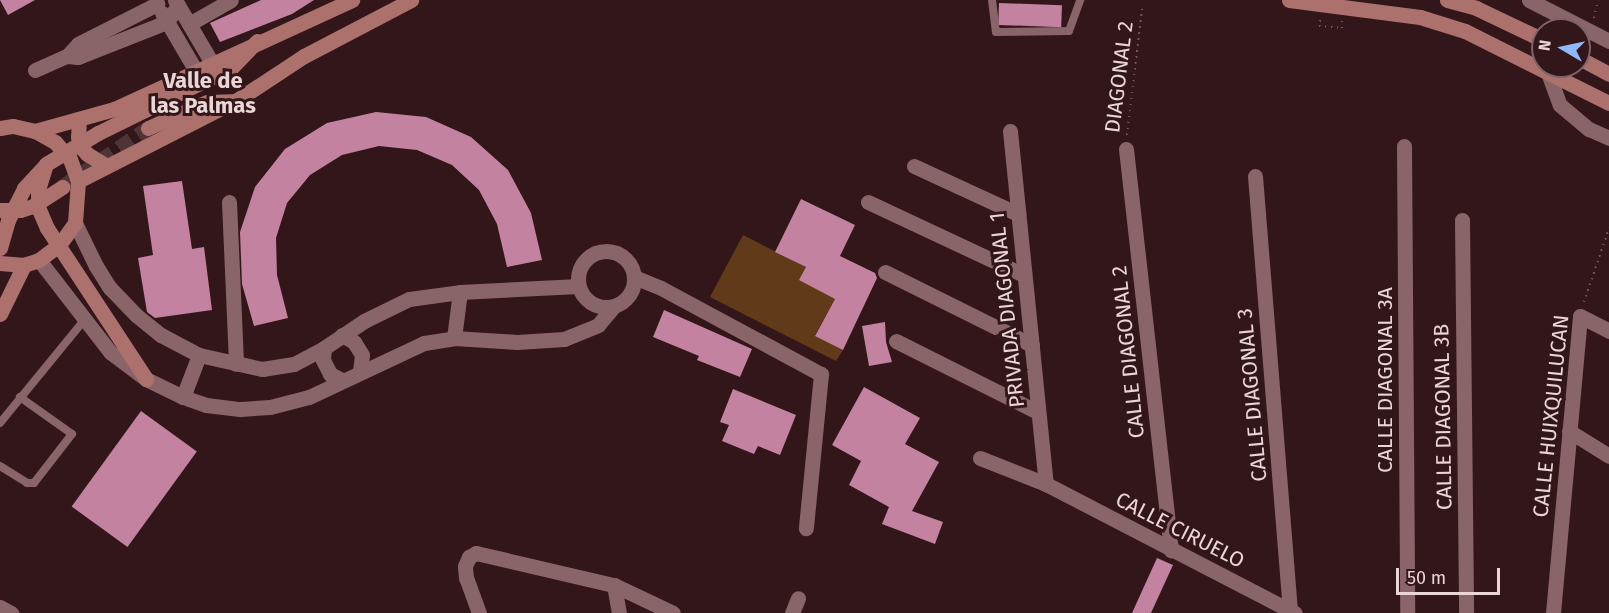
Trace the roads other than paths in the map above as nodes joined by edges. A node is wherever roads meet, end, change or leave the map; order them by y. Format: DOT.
graph roads {
  1 [pos="231,0"];
  2 [pos="411,0"];
  3 [pos="992,0"];
  4 [pos="1080,0"];
  5 [pos="1289,0"];
  6 [pos="1447,0"];
  7 [pos="1529,0"];
  8 [pos="156,2"];
  9 [pos="348,2"];
  10 [pos="176,3"];
  11 [pos="167,22"];
  12 [pos="189,24"];
  13 [pos="355,28"];
  14 [pos="1531,34"];
  15 [pos="1609,40"];
  16 [pos="257,41"];
  17 [pos="68,56"];
  18 [pos="1531,62"];
  19 [pos="213,63"];
  20 [pos="1591,64"];
  21 [pos="35,70"];
  22 [pos="195,71"];
  23 [pos="1609,74"];
  24 [pos="1550,78"];
  25 [pos="1562,78"];
  26 [pos="237,100"];
  27 [pos="1609,103"];
  28 [pos="79,119"];
  29 [pos="0,128"];
  30 [pos="148,128"];
  31 [pos="1010,130"];
  32 [pos="35,131"];
  33 [pos="1609,138"];
  34 [pos="1404,146"];
  35 [pos="1126,149"];
  36 [pos="46,164"];
  37 [pos="105,165"];
  38 [pos="914,166"];
  39 [pos="1255,176"];
  40 [pos="78,181"];
  41 [pos="62,187"];
  42 [pos="868,201"];
  43 [pos="229,202"];
  44 [pos="0,210"];
  45 [pos="1018,214"];
  46 [pos="1462,220"];
  47 [pos="75,223"];
  48 [pos="0,248"];
  49 [pos="39,260"];
  50 [pos="0,263"];
  51 [pos="24,265"];
  52 [pos="96,266"];
  53 [pos="885,272"];
  54 [pos="1024,275"];
  55 [pos="634,277"];
  56 [pos="579,286"];
  57 [pos="460,292"];
  58 [pos="68,295"];
  59 [pos="614,306"];
  60 [pos="0,314"];
  61 [pos="85,318"];
  62 [pos="1609,331"];
  63 [pos="342,335"];
  64 [pos="454,338"];
  65 [pos="896,341"];
  66 [pos="1032,345"];
  67 [pos="324,348"];
  68 [pos="199,355"];
  69 [pos="236,364"];
  70 [pos="360,371"];
  71 [pos="146,379"];
  72 [pos="342,380"];
  73 [pos="20,397"];
  74 [pos="183,397"];
  75 [pos="1038,412"];
  76 [pos="0,423"];
  77 [pos="1569,431"];
  78 [pos="1609,456"];
  79 [pos="980,458"];
  80 [pos="0,466"];
  81 [pos="1046,484"];
  82 [pos="806,528"];
  83 [pos="1171,550"];
  84 [pos="614,585"];
  85 [pos="798,598"];
  86 [pos="0,607"];
  87 [pos="1292,612"];
  88 [pos="11,613"];
  89 [pos="479,613"];
  90 [pos="619,613"];
  91 [pos="672,613"];
  92 [pos="792,613"];
  93 [pos="1407,613"];
  94 [pos="1466,613"];
  95 [pos="1553,613"];
  1 -- 12 [label="street"];
  2 -- 13 [label="main road"];
  3 -- 4 [label="lane"];
  5 -- 18 [label="main road"];
  6 -- 14 [label="main road"];
  7 -- 15 [label="street"];
  8 -- 11 [label="street"];
  8 -- 17 [label="street"];
  9 -- 13 [label="main road"];
  9 -- 16 [label="main road"];
  10 -- 11 [label="street"];
  10 -- 12 [label="street"];
  11 -- 17 [label="street"];
  11 -- 22 [label="street"];
  12 -- 19 [label="street"];
  13 -- 26 [label="main road"];
  16 -- 19 [label="main road"];
  16 -- 36 [label="main road"];
  17 -- 21 [label="street"];
  19 -- 22 [label="main road"];
  20 -- 23 [label="main road"];
  22 -- 28 [label="main road"];
  24 -- 33 [label="street"];
  25 -- 27 [label="main road"];
  26 -- 30 [label="main road"];
  26 -- 37 [label="main road"];
  28 -- 32 [label="main road"];
  28 -- 37 [label="main road"];
  29 -- 32 [label="main road"];
  31 -- 45 [label="street, PRIVADA DIAGONAL 1"];
  32 -- 40 [label="main road"];
  34 -- 93 [label="street, CALLE DIAGONAL 3A"];
  35 -- 83 [label="street, CALLE DIAGONAL 2"];
  36 -- 48 [label="main road"];
  36 -- 71 [label="main road"];
  37 -- 40 [label="main road"];
  38 -- 45 [label="street"];
  39 -- 87 [label="street, CALLE DIAGONAL 3"];
  40 -- 47 [label="main road"];
  41 -- 44 [label="main road"];
  42 -- 54 [label="street"];
  43 -- 69 [label="street"];
  45 -- 54 [label="street, PRIVADA DIAGONAL 1"];
  46 -- 94 [label="street, CALLE DIAGONAL 3B"];
  47 -- 49 [label="main road"];
  47 -- 52 [label="street"];
  49 -- 51 [label="main road"];
  49 -- 58 [label="street"];
  50 -- 51 [label="main road"];
  51 -- 60 [label="main road"];
  52 -- 58 [label="street"];
  52 -- 68 [label="street"];
  53 -- 66 [label="street"];
  54 -- 66 [label="street, PRIVADA DIAGONAL 1"];
  55 -- 56 [label="street"];
  55 -- 59 [label="street"];
  55 -- 82 [label="street"];
  56 -- 57 [label="street"];
  56 -- 59 [label="street"];
  57 -- 63 [label="street"];
  57 -- 64 [label="street"];
  58 -- 61 [label="street"];
  59 -- 64 [label="street"];
  61 -- 71 [label="street"];
  61 -- 73 [label="lane"];
  62 -- 77 [label="street, CALLE HUIXQUILUCAN"];
  63 -- 67 [label="street"];
  63 -- 70 [label="street"];
  64 -- 70 [label="street"];
  65 -- 75 [label="street"];
  66 -- 75 [label="street, PRIVADA DIAGONAL 1"];
  67 -- 69 [label="street"];
  67 -- 72 [label="street"];
  68 -- 69 [label="street"];
  68 -- 74 [label="street"];
  70 -- 72 [label="street"];
  71 -- 74 [label="street"];
  72 -- 74 [label="street"];
  73 -- 76 [label="lane"];
  73 -- 80 [label="lane"];
  75 -- 81 [label="street, PRIVADA DIAGONAL 1"];
  77 -- 78 [label="street"];
  77 -- 95 [label="street, CALLE HUIXQUILUCAN"];
  79 -- 81 [label="street, CALLE CIRUELO"];
  81 -- 83 [label="street, CALLE CIRUELO"];
  83 -- 87 [label="street, CALLE CIRUELO"];
  84 -- 89 [label="street"];
  84 -- 90 [label="street"];
  84 -- 91 [label="street"];
  85 -- 92 [label="street"];
  86 -- 88 [label="street"];
}
